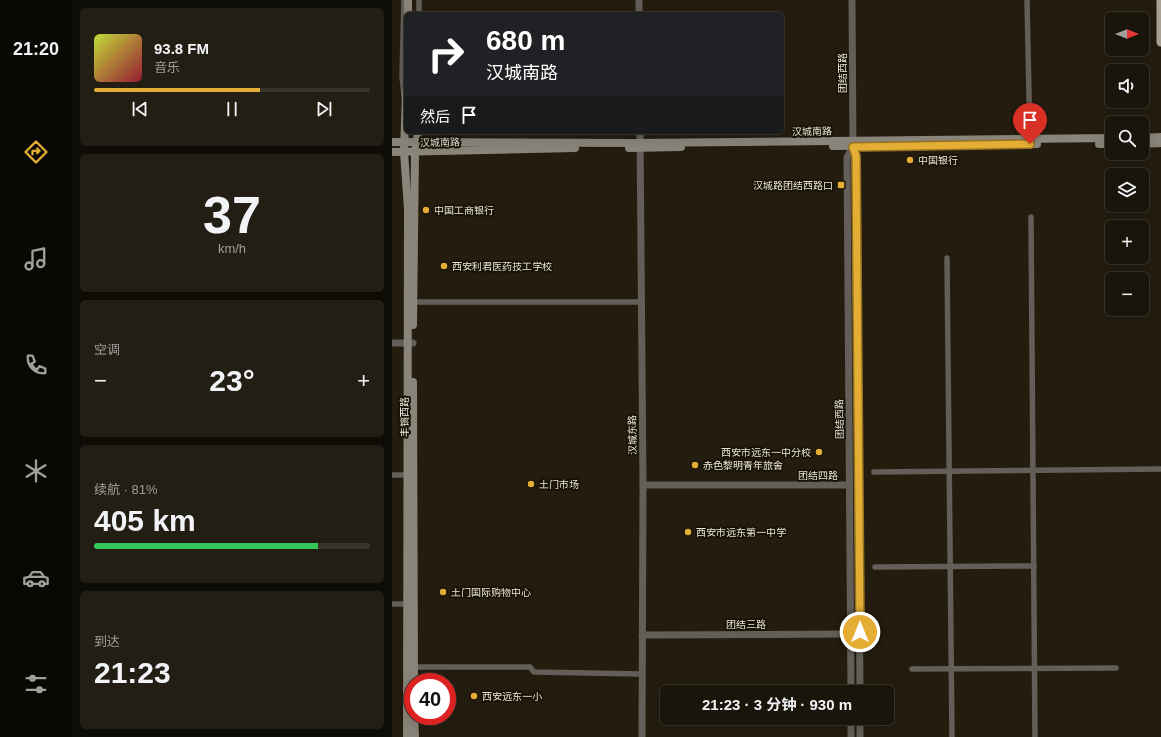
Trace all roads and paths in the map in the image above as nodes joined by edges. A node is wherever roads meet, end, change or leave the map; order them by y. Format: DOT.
graph roads {
  1 [pos="404,0"];
  2 [pos="408,0"];
  3 [pos="412,0"];
  4 [pos="419,0"];
  5 [pos="639,0"];
  6 [pos="852,0"];
  7 [pos="1027,0"];
  8 [pos="1161,0"];
  9 [pos="408,12"];
  10 [pos="412,12"];
  11 [pos="419,12"];
  12 [pos="639,12"];
  13 [pos="1161,42"];
  14 [pos="404,95"];
  15 [pos="405,134"];
  16 [pos="418,134"];
  17 [pos="640,134"];
  18 [pos="1161,137"];
  19 [pos="1105,138"];
  20 [pos="1149,138"];
  21 [pos="418,141"];
  22 [pos="392,142"];
  23 [pos="405,142"];
  24 [pos="1030,142"];
  25 [pos="1161,143"];
  26 [pos="853,144"];
  27 [pos="1105,144"];
  28 [pos="1149,144"];
  29 [pos="640,145"];
  30 [pos="392,152"];
  31 [pos="404,152"];
  32 [pos="415,152"];
  33 [pos="1031,217"];
  34 [pos="947,258"];
  35 [pos="414,302"];
  36 [pos="641,302"];
  37 [pos="392,343"];
  38 [pos="411,343"];
  39 [pos="1161,469"];
  40 [pos="1033,470"];
  41 [pos="950,471"];
  42 [pos="874,472"];
  43 [pos="392,475"];
  44 [pos="408,475"];
  45 [pos="849,485"];
  46 [pos="643,486"];
  47 [pos="950,566"];
  48 [pos="1034,566"];
  49 [pos="875,567"];
  50 [pos="392,604"];
  51 [pos="411,604"];
  52 [pos="642,634"];
  53 [pos="851,634"];
  54 [pos="414,667"];
  55 [pos="1035,668"];
  56 [pos="1116,668"];
  57 [pos="912,669"];
  58 [pos="951,669"];
  59 [pos="414,673"];
  60 [pos="641,674"];
  61 [pos="851,685"];
  62 [pos="860,685"];
  63 [pos="412,725"];
  64 [pos="851,725"];
  65 [pos="860,725"];
  66 [pos="409,736"];
  67 [pos="642,737"];
  68 [pos="851,737"];
  69 [pos="860,737"];
  70 [pos="952,737"];
  71 [pos="1035,737"];
  1 -- 14 [label="street"];
  2 -- 9 [label="main road"];
  3 -- 10 [label="main road"];
  4 -- 11 [label="street"];
  5 -- 12 [label="street"];
  6 -- 26 [label="street, 团结西路"];
  7 -- 24 [label="street"];
  8 -- 13 [label="main road"];
  15 -- 23 [label="main road, 丰镐西路"];
  16 -- 21 [label="main road, 丰镐西路"];
  17 -- 29 [label="street, 汉城东路"];
  18 -- 20 [label="main road"];
  19 -- 24 [label="main road, 汉城南路"];
  21 -- 23 [label="main road, 汉城南路"];
  21 -- 29 [label="main road, 汉城南路"];
  21 -- 32 [label="main road, 丰镐西路"];
  22 -- 23 [label="main road, 汉城南路"];
  23 -- 31 [label="main road, 丰镐西路"];
  24 -- 26 [label="main road, 汉城南路"];
  24 -- 27 [label="main road, 汉城南路"];
  25 -- 28 [label="main road"];
  26 -- 29 [label="main road, 汉城南路"];
  26 -- 45 [label="street, 团结西路"];
  26 -- 62 [label="street, 团结西路"];
  29 -- 32 [label="main road, 汉城南路"];
  29 -- 36 [label="street, 汉城东路"];
  30 -- 31 [label="main road, 汉城南路"];
  31 -- 32 [label="main road, 汉城南路"];
  31 -- 38 [label="main road, 丰镐西路"];
  32 -- 35 [label="main road, 丰镐西路"];
  33 -- 40 [label="street"];
  34 -- 41 [label="street"];
  35 -- 36 [label="street"];
  35 -- 38 [label="main road, 丰镐西路"];
  36 -- 46 [label="street, 汉城东路"];
  37 -- 38 [label="street"];
  38 -- 44 [label="main road, 丰镐西路"];
  38 -- 51 [label="main road, 丰镐西路"];
  39 -- 40 [label="street"];
  40 -- 41 [label="street"];
  40 -- 48 [label="street"];
  41 -- 42 [label="street"];
  41 -- 47 [label="street"];
  43 -- 44 [label="street"];
  44 -- 51 [label="main road, 丰镐西路"];
  45 -- 46 [label="street, 团结四路"];
  45 -- 53 [label="street, 团结西路"];
  46 -- 52 [label="street, 汉城东路"];
  47 -- 48 [label="street"];
  47 -- 49 [label="street"];
  47 -- 58 [label="street"];
  48 -- 55 [label="street"];
  50 -- 51 [label="street"];
  51 -- 54 [label="main road, 丰镐西路"];
  51 -- 66 [label="main road, 丰镐西路"];
  52 -- 53 [label="street, 团结三路"];
  52 -- 60 [label="street, 汉城东路"];
  53 -- 61 [label="street, 团结西路"];
  54 -- 59 [label="main road, 丰镐西路"];
  54 -- 60 [label="street"];
  55 -- 56 [label="street"];
  55 -- 58 [label="street"];
  55 -- 71 [label="street"];
  57 -- 58 [label="street"];
  58 -- 70 [label="street"];
  60 -- 67 [label="street, 汉城东路"];
  63 -- 66 [label="main road, 丰镐西路"];
  64 -- 68 [label="street"];
  65 -- 69 [label="street"];
}
